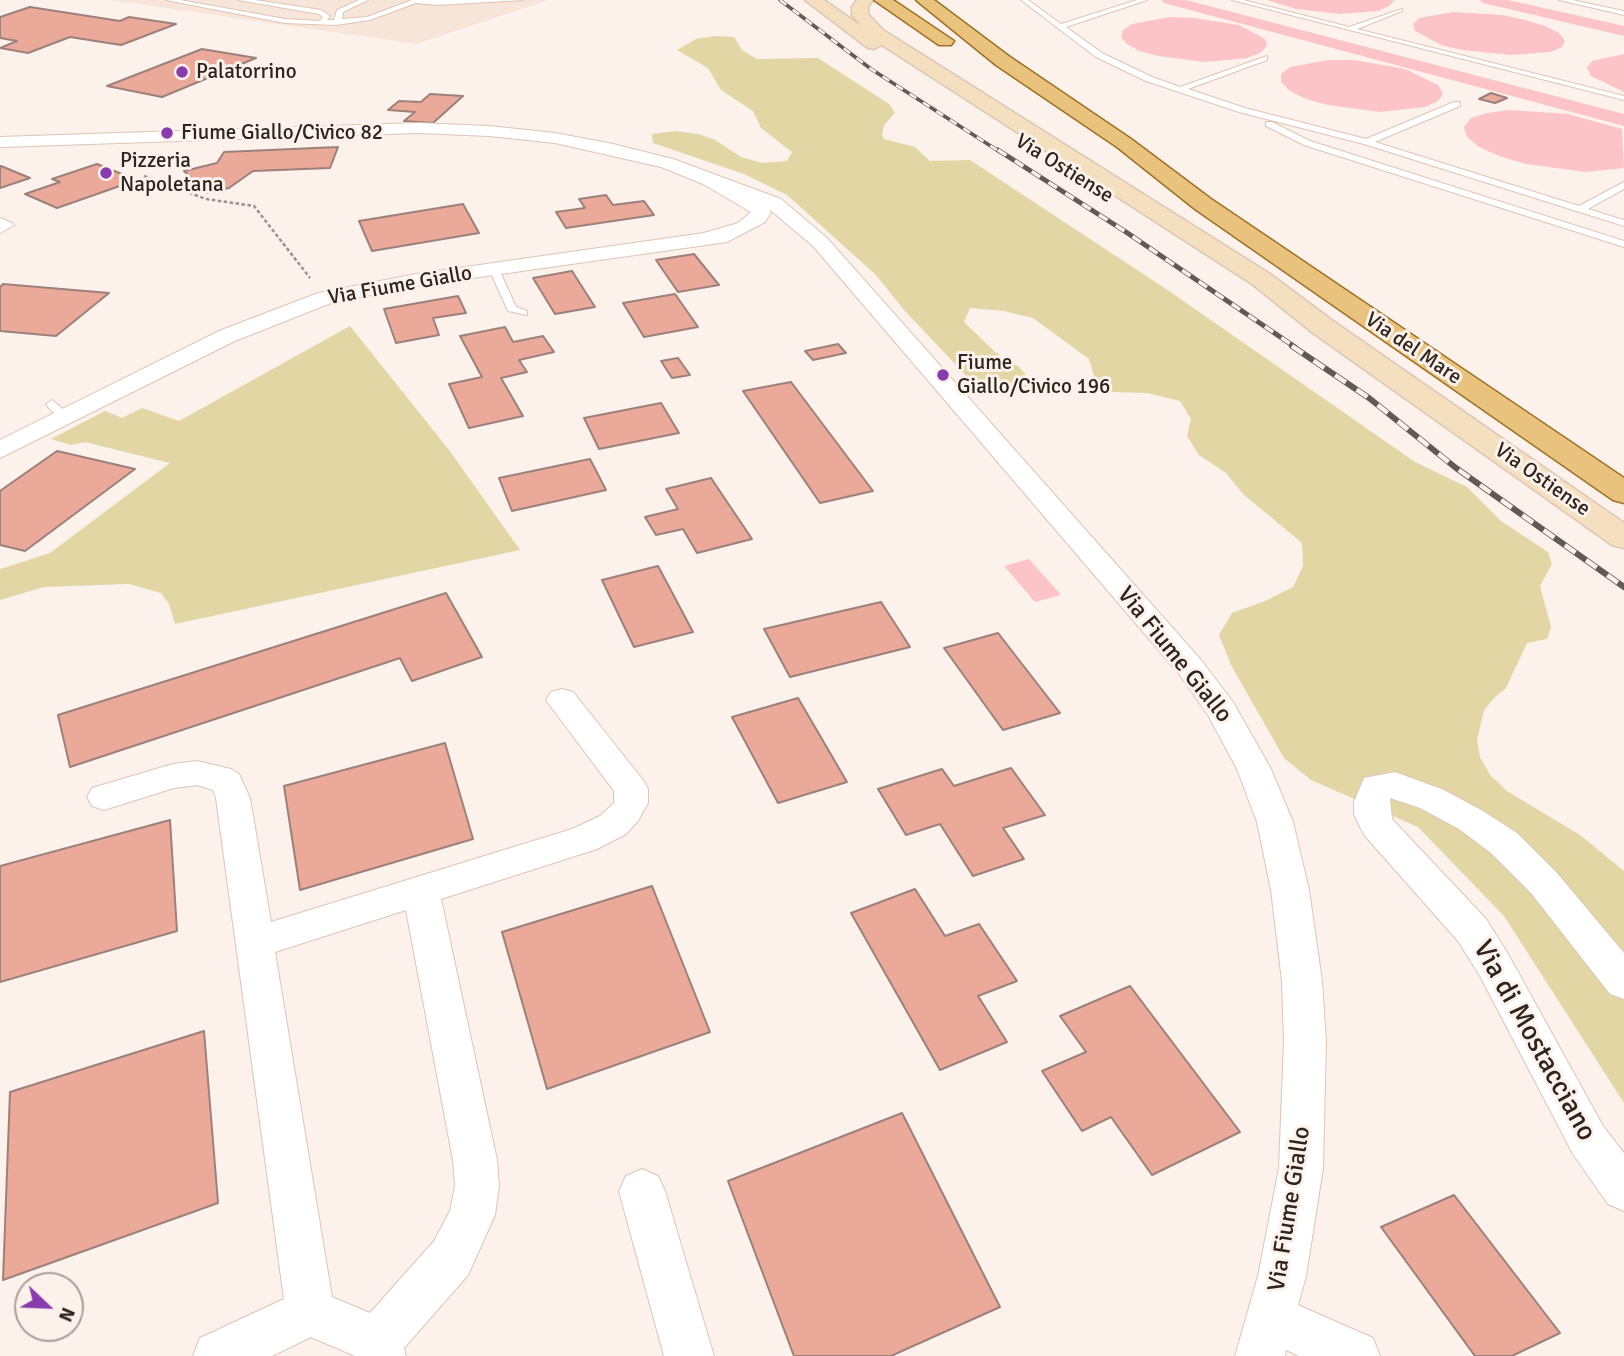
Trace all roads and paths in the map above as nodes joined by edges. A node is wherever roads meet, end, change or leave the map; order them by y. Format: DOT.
graph roads {
  1 [pos="169,0"];
  2 [pos="241,0"];
  3 [pos="365,0"];
  4 [pos="417,0"];
  5 [pos="476,0"];
  6 [pos="520,0"];
  7 [pos="813,0"];
  8 [pos="865,0"];
  9 [pos="882,0"];
  10 [pos="905,0"];
  11 [pos="924,0"];
  12 [pos="940,0"];
  13 [pos="1024,0"];
  14 [pos="1144,0"];
  15 [pos="1235,0"];
  16 [pos="1562,0"];
  17 [pos="463,2"];
  18 [pos="1400,10"];
  19 [pos="1624,13"];
  20 [pos="322,23"];
  21 [pos="336,23"];
  22 [pos="1059,27"];
  23 [pos="1352,28"];
  24 [pos="1264,58"];
  25 [pos="1182,89"];
  26 [pos="1624,98"];
  27 [pos="1053,102"];
  28 [pos="1457,104"];
  29 [pos="1242,110"];
  30 [pos="1367,142"];
  31 [pos="6,144"];
  32 [pos="144,176"];
  33 [pos="709,180"];
  34 [pos="1624,185"];
  35 [pos="1580,209"];
  36 [pos="0,221"];
  37 [pos="1624,223"];
  38 [pos="801,224"];
  39 [pos="0,230"];
  40 [pos="706,239"];
  41 [pos="1624,244"];
  42 [pos="494,269"];
  43 [pos="326,298"];
  44 [pos="523,313"];
  45 [pos="1323,327"];
  46 [pos="0,450"];
  47 [pos="1624,493"];
  48 [pos="1624,538"];
  49 [pos="562,700"];
  50 [pos="104,797"];
  51 [pos="421,891"];
  52 [pos="255,943"];
  53 [pos="1624,982"];
  54 [pos="1624,1189"];
  55 [pos="642,1191"];
  56 [pos="310,1312"];
  57 [pos="1266,1337"];
  58 [pos="379,1348"];
  59 [pos="218,1356"];
  60 [pos="689,1356"];
  61 [pos="1355,1356"];
  1 -- 20 [label="lane"];
  2 -- 20 [label="lane"];
  3 -- 21 [label="lane"];
  4 -- 17 [label="lane"];
  4 -- 21 [label="lane"];
  5 -- 17 [label="lane"];
  6 -- 17 [label="lane"];
  7 -- 45 [label="main road, Via Ostiense"];
  8 -- 45 [label="main road, Via Ostiense"];
  9 -- 27 [label="main road"];
  10 -- 27 [label="main road, Via del Mare"];
  11 -- 27 [label="main road, Via del Mare"];
  12 -- 27 [label="main road"];
  13 -- 22 [label="lane"];
  14 -- 22 [label="lane"];
  15 -- 23 [label="lane"];
  16 -- 19 [label="lane"];
  18 -- 23 [label="lane"];
  20 -- 21 [label="lane"];
  22 -- 25 [label="lane"];
  23 -- 26 [label="lane"];
  24 -- 25 [label="lane"];
  25 -- 29 [label="lane"];
  27 -- 47 [label="main road, Via del Mare"];
  28 -- 30 [label="lane"];
  29 -- 30 [label="lane"];
  29 -- 41 [label="lane"];
  30 -- 35 [label="lane"];
  31 -- 33 [label="street, Via Fiume Giallo"];
  32 -- 43 [label="path"];
  33 -- 38 [label="street, Via Fiume Giallo"];
  33 -- 40 [label="street, Via Fiume Giallo"];
  34 -- 35 [label="lane"];
  35 -- 37 [label="lane"];
  36 -- 39 [label="lane"];
  38 -- 40 [label="street, Via Fiume Giallo"];
  38 -- 57 [label="street, Via Fiume Giallo"];
  40 -- 42 [label="street, Via Fiume Giallo"];
  42 -- 43 [label="street, Via Fiume Giallo"];
  42 -- 44 [label="lane"];
  43 -- 46 [label="street, Via Fiume Giallo"];
  45 -- 48 [label="main road, Via Ostiense"];
  49 -- 51 [label="street"];
  50 -- 52 [label="street"];
  51 -- 52 [label="street"];
  51 -- 58 [label="street"];
  52 -- 56 [label="street"];
  53 -- 54 [label="street, Via di Mostacciano"];
  55 -- 60 [label="street"];
  56 -- 58 [label="street"];
  56 -- 59 [label="street"];
  57 -- 61 [label="street"];
}
